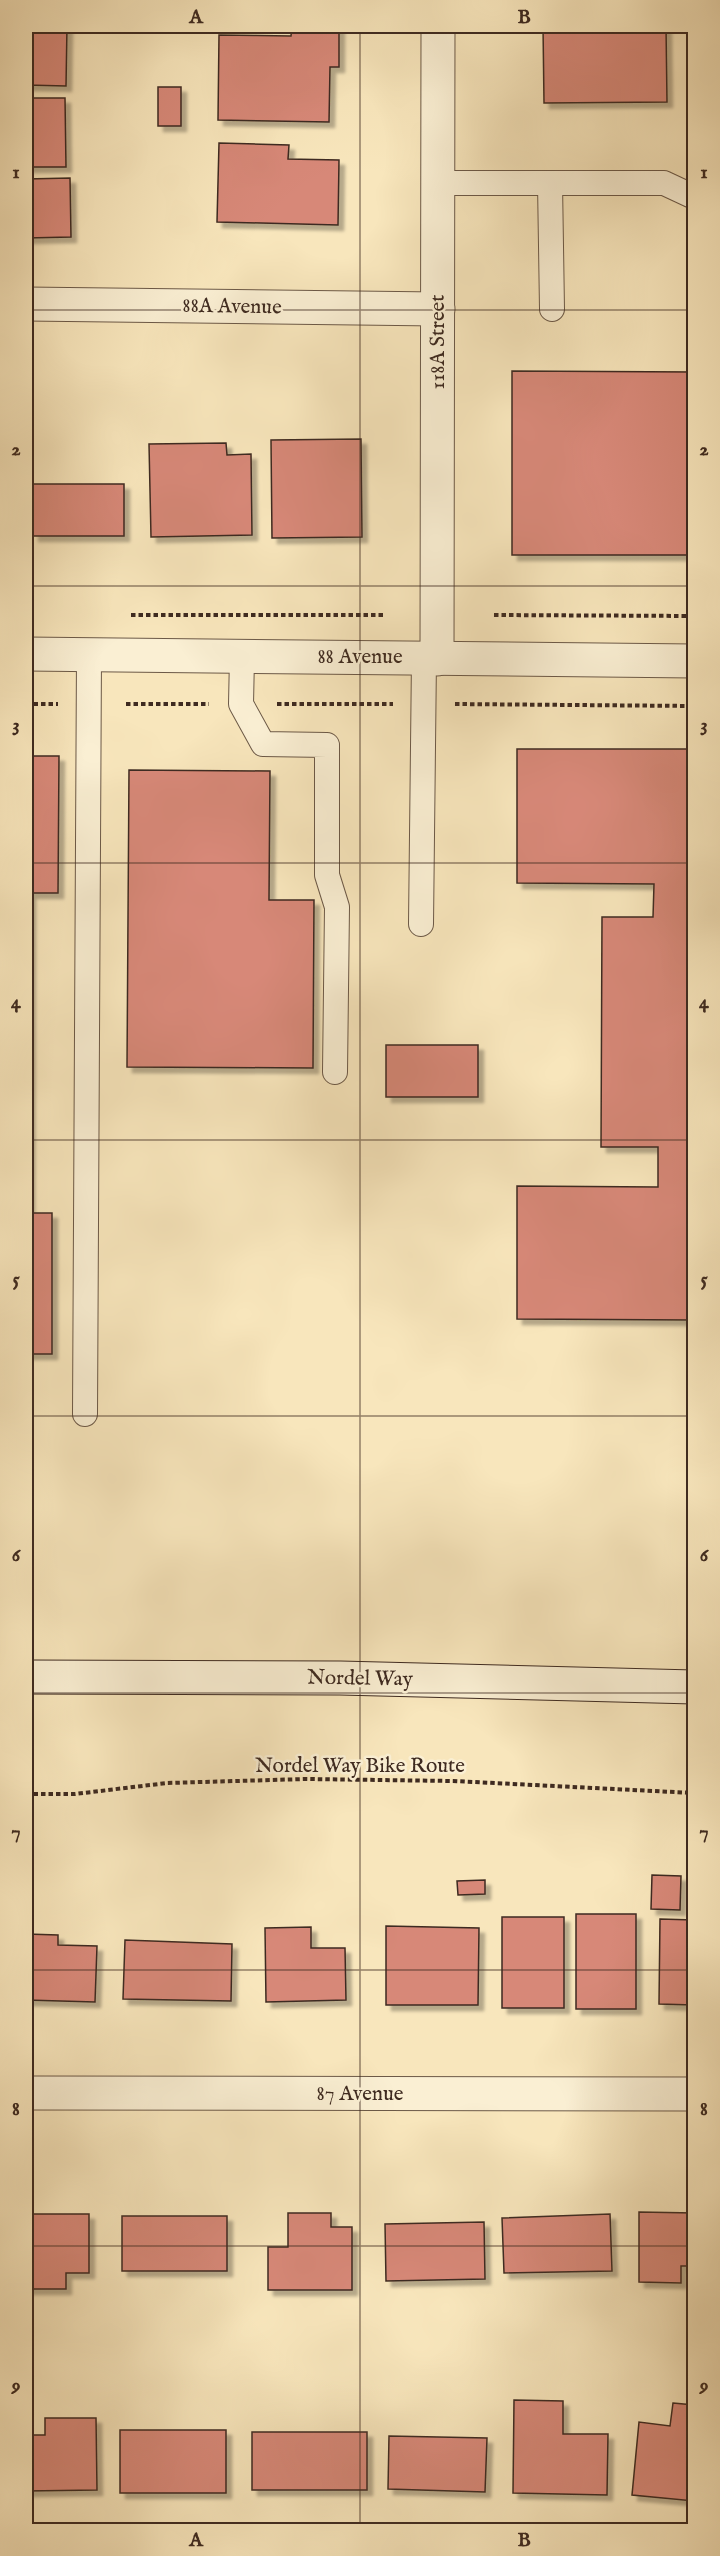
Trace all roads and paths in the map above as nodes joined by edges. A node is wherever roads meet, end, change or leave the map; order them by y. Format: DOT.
graph roads {
  1 [pos="438,26"];
  2 [pos="437,183"];
  3 [pos="550,183"];
  4 [pos="690,190"];
  5 [pos="26,304"];
  6 [pos="438,309"];
  7 [pos="552,309"];
  8 [pos="121,615"];
  9 [pos="385,615"];
  10 [pos="494,615"];
  11 [pos="694,616"];
  12 [pos="26,654"];
  13 [pos="89,655"];
  14 [pos="242,657"];
  15 [pos="430,658"];
  16 [pos="694,661"];
  17 [pos="26,704"];
  18 [pos="59,704"];
  19 [pos="126,704"];
  20 [pos="210,704"];
  21 [pos="273,704"];
  22 [pos="402,704"];
  23 [pos="454,704"];
  24 [pos="694,706"];
  25 [pos="421,924"];
  26 [pos="335,1072"];
  27 [pos="86,1414"];
  28 [pos="26,1677"];
  29 [pos="694,1687"];
  30 [pos="694,1793"];
  31 [pos="26,1794"];
  32 [pos="26,2093"];
  33 [pos="694,2094"];
  1 -- 2 [label="street, 118A Street"];
  2 -- 3 [label="lane"];
  2 -- 6 [label="street, 118A Street"];
  3 -- 4 [label="lane"];
  3 -- 7 [label="lane"];
  5 -- 6 [label="street, 88A Avenue"];
  6 -- 15 [label="street, 118A Street"];
  8 -- 9 [label="path"];
  10 -- 11 [label="path"];
  12 -- 13 [label="street, 88 Avenue"];
  13 -- 14 [label="street, 88 Avenue"];
  13 -- 27 [label="lane"];
  14 -- 15 [label="street, 88 Avenue"];
  14 -- 26 [label="lane"];
  15 -- 16 [label="street, 88 Avenue"];
  15 -- 25 [label="lane"];
  17 -- 18 [label="path"];
  19 -- 20 [label="path"];
  21 -- 22 [label="path"];
  23 -- 24 [label="path"];
  28 -- 29 [label="street, Nordel Way"];
  30 -- 31 [label="path, Nordel Way Bike Route"];
  32 -- 33 [label="street, 87 Avenue"];
}
